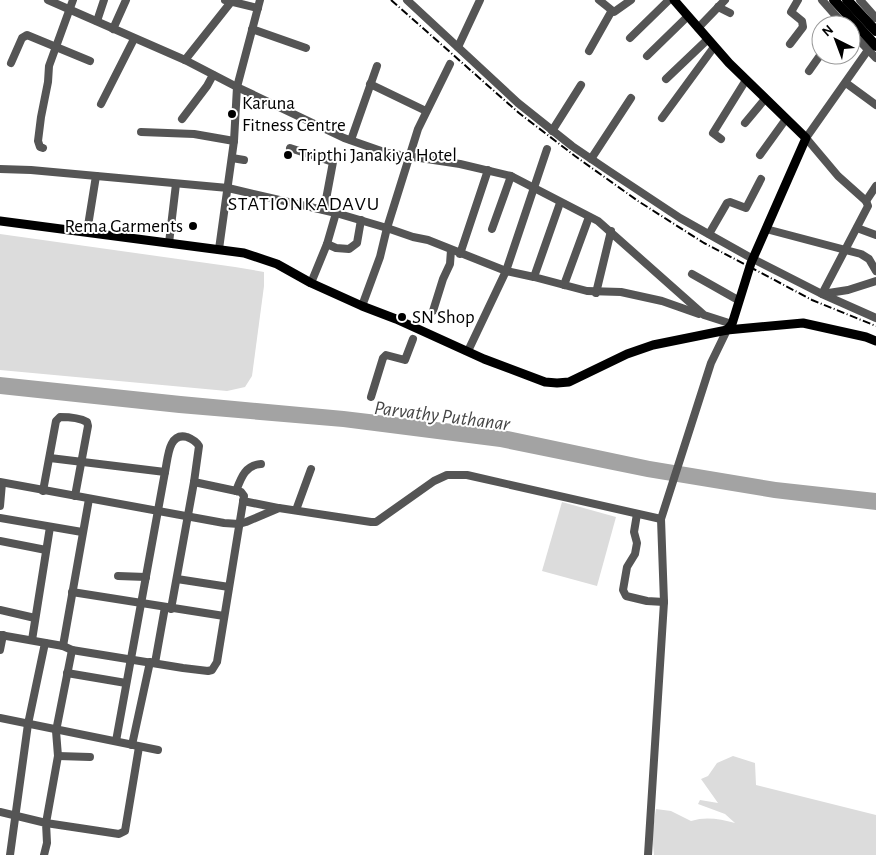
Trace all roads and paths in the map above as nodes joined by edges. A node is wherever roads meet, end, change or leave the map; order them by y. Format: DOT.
graph roads {
  1 [pos="48,0"];
  2 [pos="73,0"];
  3 [pos="104,0"];
  4 [pos="126,0"];
  5 [pos="407,0"];
  6 [pos="480,0"];
  7 [pos="599,0"];
  8 [pos="631,0"];
  9 [pos="669,0"];
  10 [pos="674,0"];
  11 [pos="725,0"];
  12 [pos="798,0"];
  13 [pos="822,0"];
  14 [pos="834,0"];
  15 [pos="847,0"];
  16 [pos="860,0"];
  17 [pos="228,1"];
  18 [pos="59,2"];
  19 [pos="259,4"];
  20 [pos="718,7"];
  21 [pos="70,10"];
  22 [pos="611,12"];
  23 [pos="730,13"];
  24 [pos="834,15"];
  25 [pos="688,17"];
  26 [pos="876,18"];
  27 [pos="97,21"];
  28 [pos="698,28"];
  29 [pos="113,29"];
  30 [pos="252,29"];
  31 [pos="876,31"];
  32 [pos="630,38"];
  33 [pos="134,39"];
  34 [pos="861,40"];
  35 [pos="711,43"];
  36 [pos="790,44"];
  37 [pos="56,46"];
  38 [pos="458,47"];
  39 [pos="306,48"];
  40 [pos="872,48"];
  41 [pos="589,51"];
  42 [pos="647,56"];
  43 [pos="876,58"];
  44 [pos="185,60"];
  45 [pos="90,61"];
  46 [pos="11,63"];
  47 [pos="450,64"];
  48 [pos="813,65"];
  49 [pos="377,66"];
  50 [pos="809,71"];
  51 [pos="213,74"];
  52 [pos="666,79"];
  53 [pos="746,80"];
  54 [pos="846,83"];
  55 [pos="370,84"];
  56 [pos="581,85"];
  57 [pos="237,87"];
  58 [pos="631,98"];
  59 [pos="765,99"];
  60 [pos="101,104"];
  61 [pos="876,106"];
  62 [pos="426,111"];
  63 [pos="662,118"];
  64 [pos="182,119"];
  65 [pos="786,119"];
  66 [pos="745,124"];
  67 [pos="552,131"];
  68 [pos="141,132"];
  69 [pos="806,138"];
  70 [pos="721,139"];
  71 [pos="351,140"];
  72 [pos="234,141"];
  73 [pos="43,148"];
  74 [pos="290,148"];
  75 [pos="547,149"];
  76 [pos="760,155"];
  77 [pos="409,156"];
  78 [pos="232,158"];
  79 [pos="591,159"];
  80 [pos="244,160"];
  81 [pos="0,169"];
  82 [pos="488,170"];
  83 [pos="96,176"];
  84 [pos="511,176"];
  85 [pos="760,179"];
  86 [pos="176,184"];
  87 [pos="876,186"];
  88 [pos="228,188"];
  89 [pos="533,189"];
  90 [pos="866,201"];
  91 [pos="560,203"];
  92 [pos="324,210"];
  93 [pos="336,212"];
  94 [pos="589,217"];
  95 [pos="361,220"];
  96 [pos="0,221"];
  97 [pos="387,228"];
  98 [pos="857,228"];
  99 [pos="492,229"];
  100 [pos="766,229"];
  101 [pos="610,231"];
  102 [pos="87,232"];
  103 [pos="709,234"];
  104 [pos="876,236"];
  105 [pos="169,243"];
  106 [pos="327,244"];
  107 [pos="219,249"];
  108 [pos="846,249"];
  109 [pos="451,250"];
  110 [pos="460,254"];
  111 [pos="753,259"];
  112 [pos="506,271"];
  113 [pos="876,271"];
  114 [pos="692,274"];
  115 [pos="534,277"];
  116 [pos="876,280"];
  117 [pos="310,283"];
  118 [pos="564,285"];
  119 [pos="596,293"];
  120 [pos="822,294"];
  121 [pos="738,300"];
  122 [pos="362,306"];
  123 [pos="433,312"];
  124 [pos="704,315"];
  125 [pos="876,318"];
  126 [pos="730,327"];
  127 [pos="413,339"];
  128 [pos="876,341"];
  129 [pos="468,351"];
  130 [pos="370,397"];
  131 [pos="50,458"];
  132 [pos="82,461"];
  133 [pos="261,464"];
  134 [pos="311,469"];
  135 [pos="165,472"];
  136 [pos="194,482"];
  137 [pos="1,483"];
  138 [pos="43,490"];
  139 [pos="236,491"];
  140 [pos="75,496"];
  141 [pos="89,499"];
  142 [pos="243,501"];
  143 [pos="0,506"];
  144 [pos="278,508"];
  145 [pos="296,510"];
  146 [pos="157,511"];
  147 [pos="637,514"];
  148 [pos="188,516"];
  149 [pos="0,518"];
  150 [pos="661,519"];
  151 [pos="239,524"];
  152 [pos="50,527"];
  153 [pos="82,532"];
  154 [pos="0,541"];
  155 [pos="46,550"];
  156 [pos="118,576"];
  157 [pos="146,577"];
  158 [pos="177,579"];
  159 [pos="229,587"];
  160 [pos="72,592"];
  161 [pos="664,602"];
  162 [pos="142,603"];
  163 [pos="168,608"];
  164 [pos="0,610"];
  165 [pos="224,616"];
  166 [pos="35,618"];
  167 [pos="1,635"];
  168 [pos="32,640"];
  169 [pos="45,643"];
  170 [pos="63,646"];
  171 [pos="0,650"];
  172 [pos="72,650"];
  173 [pos="131,658"];
  174 [pos="153,662"];
  175 [pos="67,673"];
  176 [pos="126,683"];
  177 [pos="0,718"];
  178 [pos="28,724"];
  179 [pos="56,731"];
  180 [pos="116,741"];
  181 [pos="136,746"];
  182 [pos="158,750"];
  183 [pos="58,756"];
  184 [pos="90,757"];
  185 [pos="0,812"];
  186 [pos="16,815"];
  187 [pos="46,823"];
  188 [pos="10,855"];
  189 [pos="44,855"];
  190 [pos="648,855"];
  1 -- 18 [label="street"];
  2 -- 21 [label="street"];
  3 -- 27 [label="street"];
  4 -- 29 [label="street"];
  5 -- 38 [label="street"];
  6 -- 38 [label="street"];
  7 -- 22 [label="street"];
  8 -- 22 [label="street"];
  9 -- 32 [label="street"];
  10 -- 25 [label="main road"];
  11 -- 20 [label="street"];
  12 -- 36 [label="street"];
  13 -- 24 [label="street"];
  14 -- 40 [label="highway"];
  15 -- 31 [label="highway"];
  16 -- 26 [label="street"];
  17 -- 19 [label="street"];
  17 -- 44 [label="street"];
  18 -- 21 [label="street"];
  19 -- 30 [label="street"];
  20 -- 23 [label="street"];
  20 -- 28 [label="street"];
  21 -- 27 [label="street"];
  21 -- 37 [label="street"];
  22 -- 41 [label="street"];
  25 -- 28 [label="main road"];
  25 -- 42 [label="street"];
  27 -- 29 [label="street"];
  28 -- 35 [label="main road"];
  29 -- 33 [label="street"];
  30 -- 39 [label="street"];
  30 -- 57 [label="street"];
  33 -- 44 [label="street"];
  33 -- 60 [label="street"];
  34 -- 40 [label="street"];
  35 -- 52 [label="street"];
  35 -- 53 [label="main road"];
  35 -- 63 [label="street"];
  37 -- 45 [label="street"];
  37 -- 46 [label="street"];
  37 -- 73 [label="street"];
  38 -- 67 [label="street"];
  40 -- 43 [label="street"];
  40 -- 54 [label="street"];
  44 -- 51 [label="street"];
  47 -- 62 [label="street"];
  48 -- 50 [label="street"];
  49 -- 55 [label="street"];
  51 -- 57 [label="street"];
  51 -- 64 [label="street"];
  53 -- 59 [label="main road"];
  53 -- 70 [label="street"];
  54 -- 61 [label="street"];
  54 -- 69 [label="street"];
  55 -- 62 [label="street"];
  55 -- 71 [label="street"];
  56 -- 67 [label="street"];
  57 -- 71 [label="street"];
  57 -- 72 [label="street"];
  58 -- 79 [label="street"];
  59 -- 65 [label="main road"];
  59 -- 66 [label="street"];
  62 -- 77 [label="street"];
  65 -- 69 [label="main road"];
  65 -- 76 [label="street"];
  67 -- 79 [label="street"];
  68 -- 72 [label="street"];
  69 -- 90 [label="street"];
  69 -- 100 [label="main road"];
  71 -- 77 [label="street"];
  72 -- 78 [label="street"];
  74 -- 92 [label="street"];
  75 -- 89 [label="street"];
  77 -- 82 [label="street"];
  77 -- 97 [label="street"];
  78 -- 80 [label="street"];
  78 -- 88 [label="street"];
  79 -- 103 [label="street"];
  81 -- 83 [label="street"];
  82 -- 84 [label="street"];
  82 -- 110 [label="street"];
  83 -- 86 [label="street"];
  83 -- 102 [label="street"];
  84 -- 89 [label="street"];
  84 -- 99 [label="street"];
  85 -- 103 [label="street"];
  86 -- 88 [label="street"];
  86 -- 105 [label="street"];
  87 -- 90 [label="street"];
  88 -- 92 [label="street"];
  88 -- 107 [label="street"];
  89 -- 91 [label="street"];
  89 -- 112 [label="street"];
  90 -- 98 [label="street"];
  91 -- 94 [label="street"];
  91 -- 115 [label="street"];
  92 -- 93 [label="street"];
  93 -- 95 [label="street"];
  93 -- 106 [label="street"];
  94 -- 101 [label="street"];
  94 -- 118 [label="street"];
  95 -- 97 [label="street"];
  95 -- 106 [label="street"];
  96 -- 102 [label="main road"];
  97 -- 109 [label="street"];
  97 -- 122 [label="street"];
  98 -- 104 [label="street"];
  98 -- 108 [label="street"];
  100 -- 108 [label="street"];
  100 -- 111 [label="main road"];
  101 -- 119 [label="street"];
  101 -- 124 [label="street"];
  102 -- 105 [label="main road"];
  103 -- 111 [label="street"];
  105 -- 107 [label="main road"];
  106 -- 117 [label="street"];
  107 -- 117 [label="main road"];
  108 -- 113 [label="street"];
  108 -- 120 [label="street"];
  109 -- 110 [label="street"];
  109 -- 123 [label="street"];
  110 -- 112 [label="street"];
  111 -- 120 [label="street"];
  111 -- 121 [label="main road"];
  112 -- 115 [label="street"];
  112 -- 129 [label="street"];
  114 -- 121 [label="street"];
  115 -- 118 [label="street"];
  116 -- 120 [label="street"];
  117 -- 122 [label="main road"];
  118 -- 119 [label="street"];
  119 -- 124 [label="street"];
  120 -- 125 [label="street"];
  121 -- 126 [label="main road"];
  122 -- 129 [label="main road"];
  124 -- 126 [label="street"];
  126 -- 128 [label="main road"];
  126 -- 129 [label="main road"];
  126 -- 150 [label="street"];
  127 -- 130 [label="street"];
  131 -- 132 [label="street"];
  131 -- 132 [label="street"];
  131 -- 138 [label="street"];
  132 -- 135 [label="street"];
  132 -- 140 [label="street"];
  133 -- 139 [label="street"];
  134 -- 145 [label="street"];
  135 -- 136 [label="street"];
  135 -- 146 [label="street"];
  136 -- 139 [label="street"];
  136 -- 148 [label="street"];
  137 -- 138 [label="street"];
  137 -- 143 [label="street"];
  138 -- 140 [label="street"];
  139 -- 142 [label="street"];
  140 -- 141 [label="street"];
  141 -- 146 [label="street"];
  141 -- 153 [label="street"];
  142 -- 144 [label="street"];
  142 -- 151 [label="street"];
  144 -- 145 [label="street"];
  144 -- 151 [label="street"];
  145 -- 147 [label="street"];
  146 -- 148 [label="street"];
  146 -- 157 [label="street"];
  147 -- 150 [label="street"];
  147 -- 161 [label="street"];
  148 -- 151 [label="street"];
  148 -- 158 [label="street"];
  149 -- 152 [label="street"];
  150 -- 161 [label="street"];
  151 -- 159 [label="street"];
  152 -- 153 [label="street"];
  152 -- 155 [label="street"];
  153 -- 160 [label="street"];
  154 -- 155 [label="street"];
  155 -- 166 [label="street"];
  156 -- 157 [label="street"];
  157 -- 162 [label="street"];
  158 -- 159 [label="street"];
  158 -- 163 [label="street"];
  159 -- 165 [label="street"];
  160 -- 162 [label="street"];
  160 -- 170 [label="street"];
  161 -- 190 [label="street"];
  162 -- 163 [label="street"];
  162 -- 173 [label="street"];
  163 -- 165 [label="street"];
  163 -- 174 [label="street"];
  164 -- 166 [label="street"];
  165 -- 174 [label="street"];
  166 -- 168 [label="street"];
  167 -- 168 [label="street"];
  167 -- 171 [label="street"];
  168 -- 169 [label="street"];
  169 -- 170 [label="street"];
  169 -- 178 [label="street"];
  170 -- 172 [label="street"];
  172 -- 173 [label="street"];
  172 -- 175 [label="street"];
  173 -- 174 [label="street"];
  173 -- 176 [label="street"];
  174 -- 181 [label="street"];
  175 -- 176 [label="street"];
  175 -- 179 [label="street"];
  176 -- 180 [label="street"];
  177 -- 178 [label="street"];
  178 -- 179 [label="street"];
  178 -- 186 [label="street"];
  179 -- 180 [label="street"];
  179 -- 183 [label="street"];
  180 -- 181 [label="street"];
  181 -- 182 [label="street"];
  181 -- 187 [label="street"];
  183 -- 184 [label="street"];
  183 -- 187 [label="street"];
  185 -- 186 [label="street"];
  186 -- 187 [label="street"];
  186 -- 188 [label="street"];
  187 -- 189 [label="street"];
}
